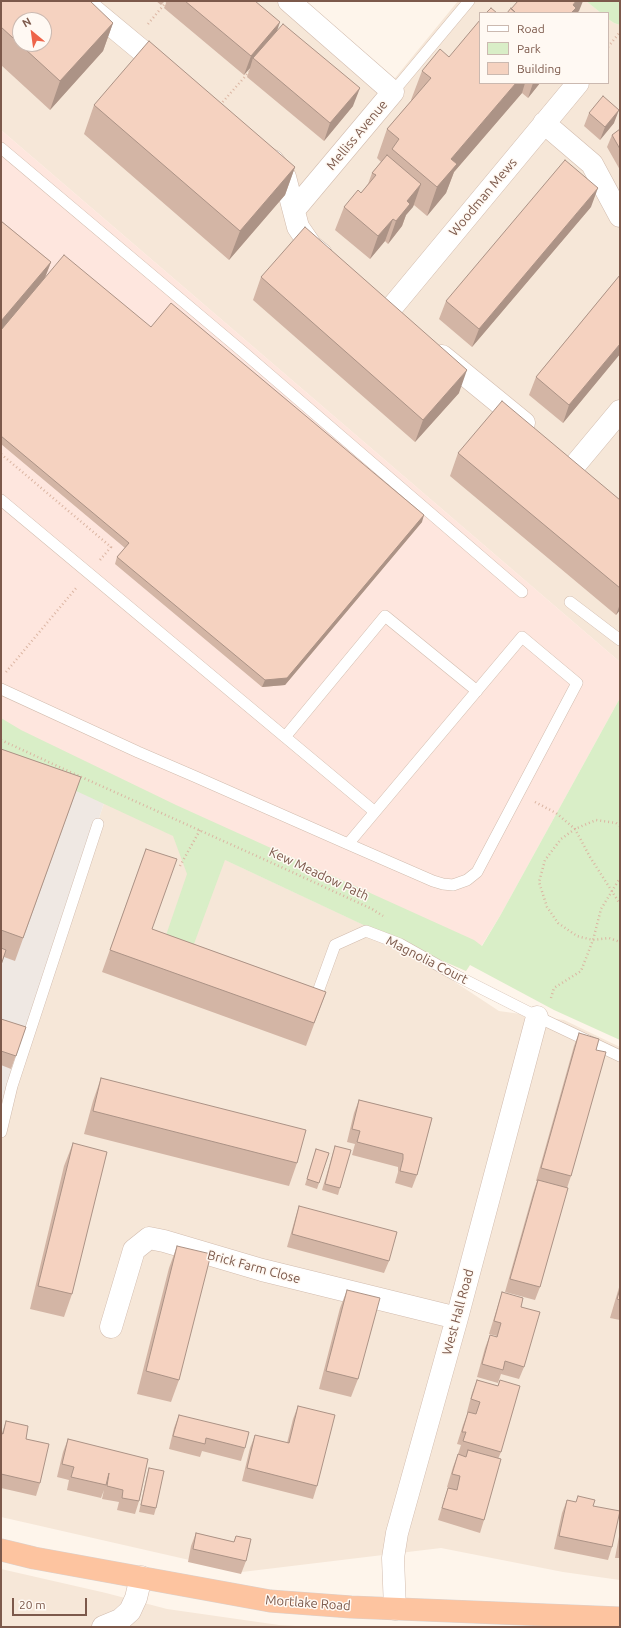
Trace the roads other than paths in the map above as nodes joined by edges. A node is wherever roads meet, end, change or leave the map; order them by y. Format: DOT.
graph roads {
  1 [pos="82,1"];
  2 [pos="289,1"];
  3 [pos="469,1"];
  4 [pos="179,82"];
  5 [pos="577,84"];
  6 [pos="393,92"];
  7 [pos="544,124"];
  8 [pos="258,147"];
  9 [pos="1,148"];
  10 [pos="294,210"];
  11 [pos="620,216"];
  12 [pos="335,266"];
  13 [pos="370,297"];
  14 [pos="388,312"];
  15 [pos="406,327"];
  16 [pos="424,342"];
  17 [pos="620,411"];
  18 [pos="539,436"];
  19 [pos="557,450"];
  20 [pos="575,465"];
  21 [pos="592,479"];
  22 [pos="1,500"];
  23 [pos="522,592"];
  24 [pos="570,602"];
  25 [pos="620,639"];
  26 [pos="1,689"];
  27 [pos="477,691"];
  28 [pos="285,737"];
  29 [pos="375,812"];
  30 [pos="98,824"];
  31 [pos="348,844"];
  32 [pos="319,988"];
  33 [pos="540,1018"];
  34 [pos="620,1056"];
  35 [pos="1,1132"];
  36 [pos="457,1318"];
  37 [pos="111,1327"];
  38 [pos="1,1550"];
  39 [pos="141,1577"];
  40 [pos="395,1609"];
  41 [pos="620,1618"];
  42 [pos="505,1620"];
  43 [pos="103,1627"];
  1 -- 4 [label="street"];
  2 -- 6 [label="street, Melliss Avenue"];
  3 -- 6 [label="lane"];
  5 -- 7 [label="street, Woodman Mews"];
  6 -- 10 [label="street, Melliss Avenue"];
  7 -- 11 [label="street"];
  7 -- 14 [label="street, Woodman Mews"];
  8 -- 10 [label="street"];
  9 -- 23 [label="lane"];
  10 -- 12 [label="street"];
  13 -- 14 [label="street"];
  14 -- 15 [label="street"];
  16 -- 18 [label="street"];
  17 -- 20 [label="street"];
  19 -- 20 [label="street"];
  20 -- 21 [label="street"];
  22 -- 28 [label="lane"];
  24 -- 25 [label="lane"];
  26 -- 31 [label="lane"];
  27 -- 28 [label="lane"];
  27 -- 29 [label="lane"];
  27 -- 31 [label="lane"];
  28 -- 29 [label="lane"];
  29 -- 31 [label="lane"];
  30 -- 35 [label="lane"];
  32 -- 33 [label="lane, Magnolia Court"];
  33 -- 34 [label="lane, Magnolia Court"];
  33 -- 36 [label="street, West Hall Road"];
  36 -- 37 [label="street, Brick Farm Close"];
  36 -- 40 [label="street, West Hall Road"];
  38 -- 39 [label="highway, Mortlake Road"];
  39 -- 40 [label="highway, Mortlake Road"];
  39 -- 43 [label="street"];
  40 -- 42 [label="highway, Mortlake Road"];
  41 -- 42 [label="highway, Mortlake Road"];
}
